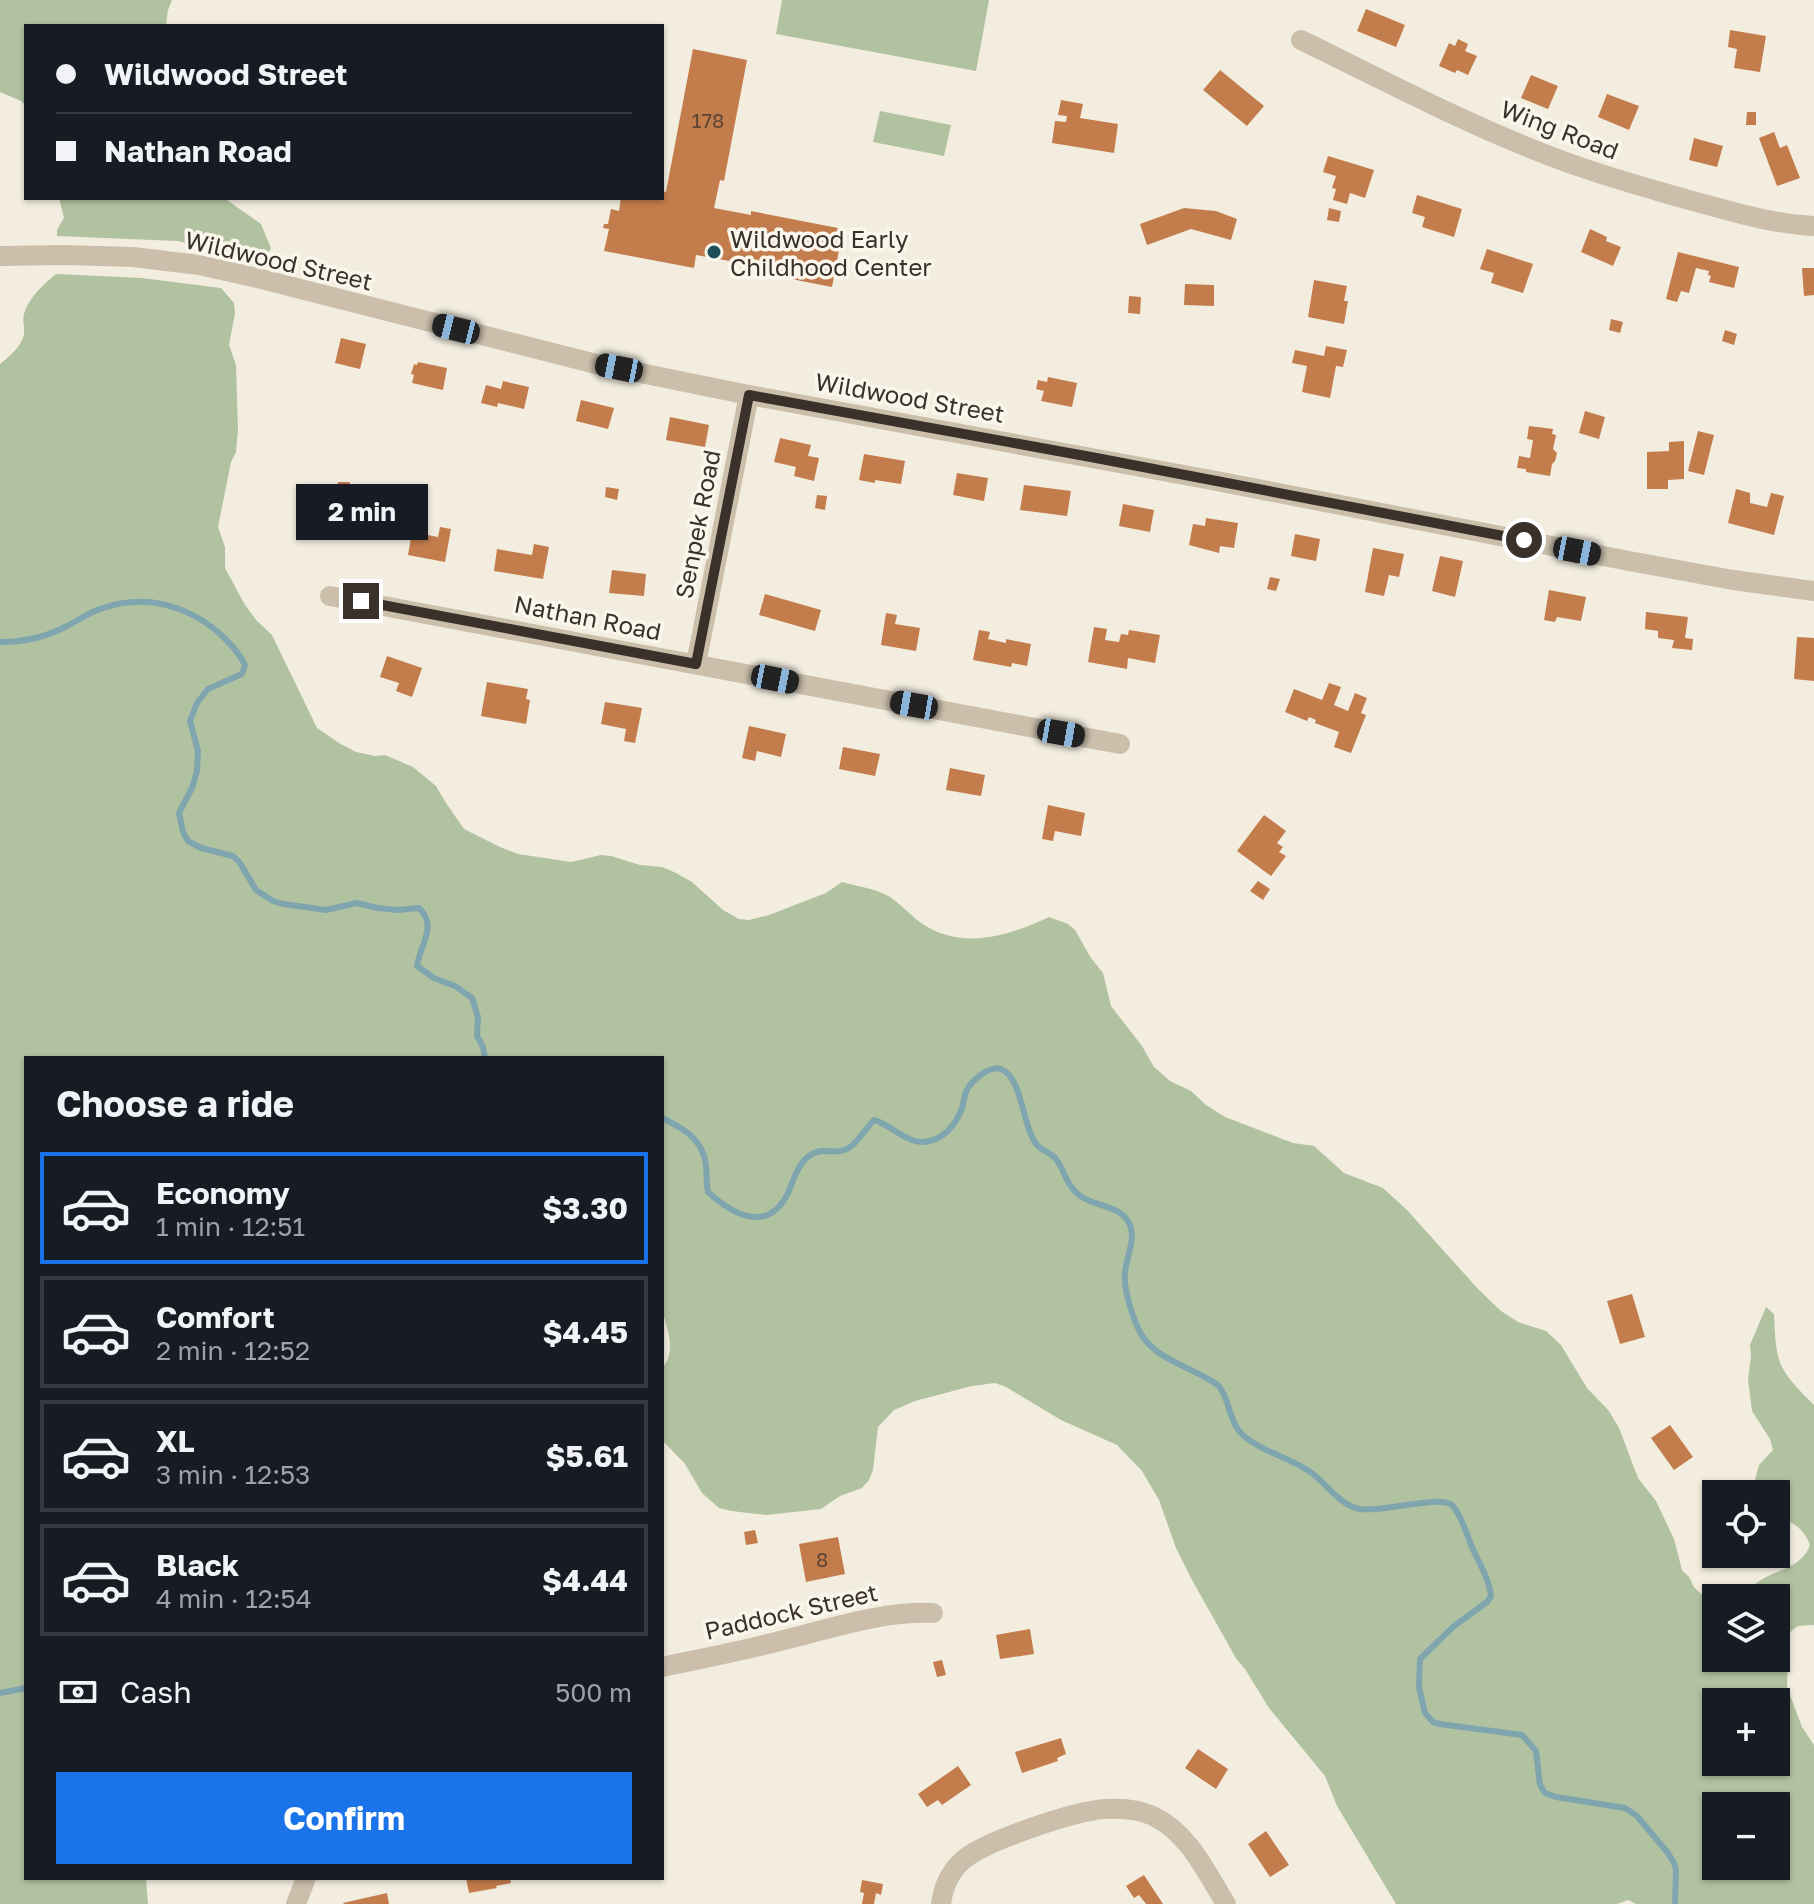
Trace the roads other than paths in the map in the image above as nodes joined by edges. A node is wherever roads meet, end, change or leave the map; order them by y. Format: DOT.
graph roads {
  1 [pos="1301,40"];
  2 [pos="1814,226"];
  3 [pos="0,256"];
  4 [pos="749,395"];
  5 [pos="1814,591"];
  6 [pos="330,596"];
  7 [pos="696,664"];
  8 [pos="1120,744"];
  9 [pos="933,1613"];
  10 [pos="664,1667"];
  11 [pos="305,1880"];
  12 [pos="296,1904"];
  13 [pos="941,1904"];
  14 [pos="1226,1904"];
  1 -- 2 [label="street, Wing Road"];
  3 -- 4 [label="street, Wildwood Street"];
  4 -- 5 [label="street, Wildwood Street"];
  4 -- 7 [label="street, Senpek Road"];
  6 -- 7 [label="street, Nathan Road"];
  7 -- 8 [label="street, Nathan Road"];
  9 -- 10 [label="street, Paddock Street"];
  11 -- 12 [label="street"];
  13 -- 14 [label="street"];
}
